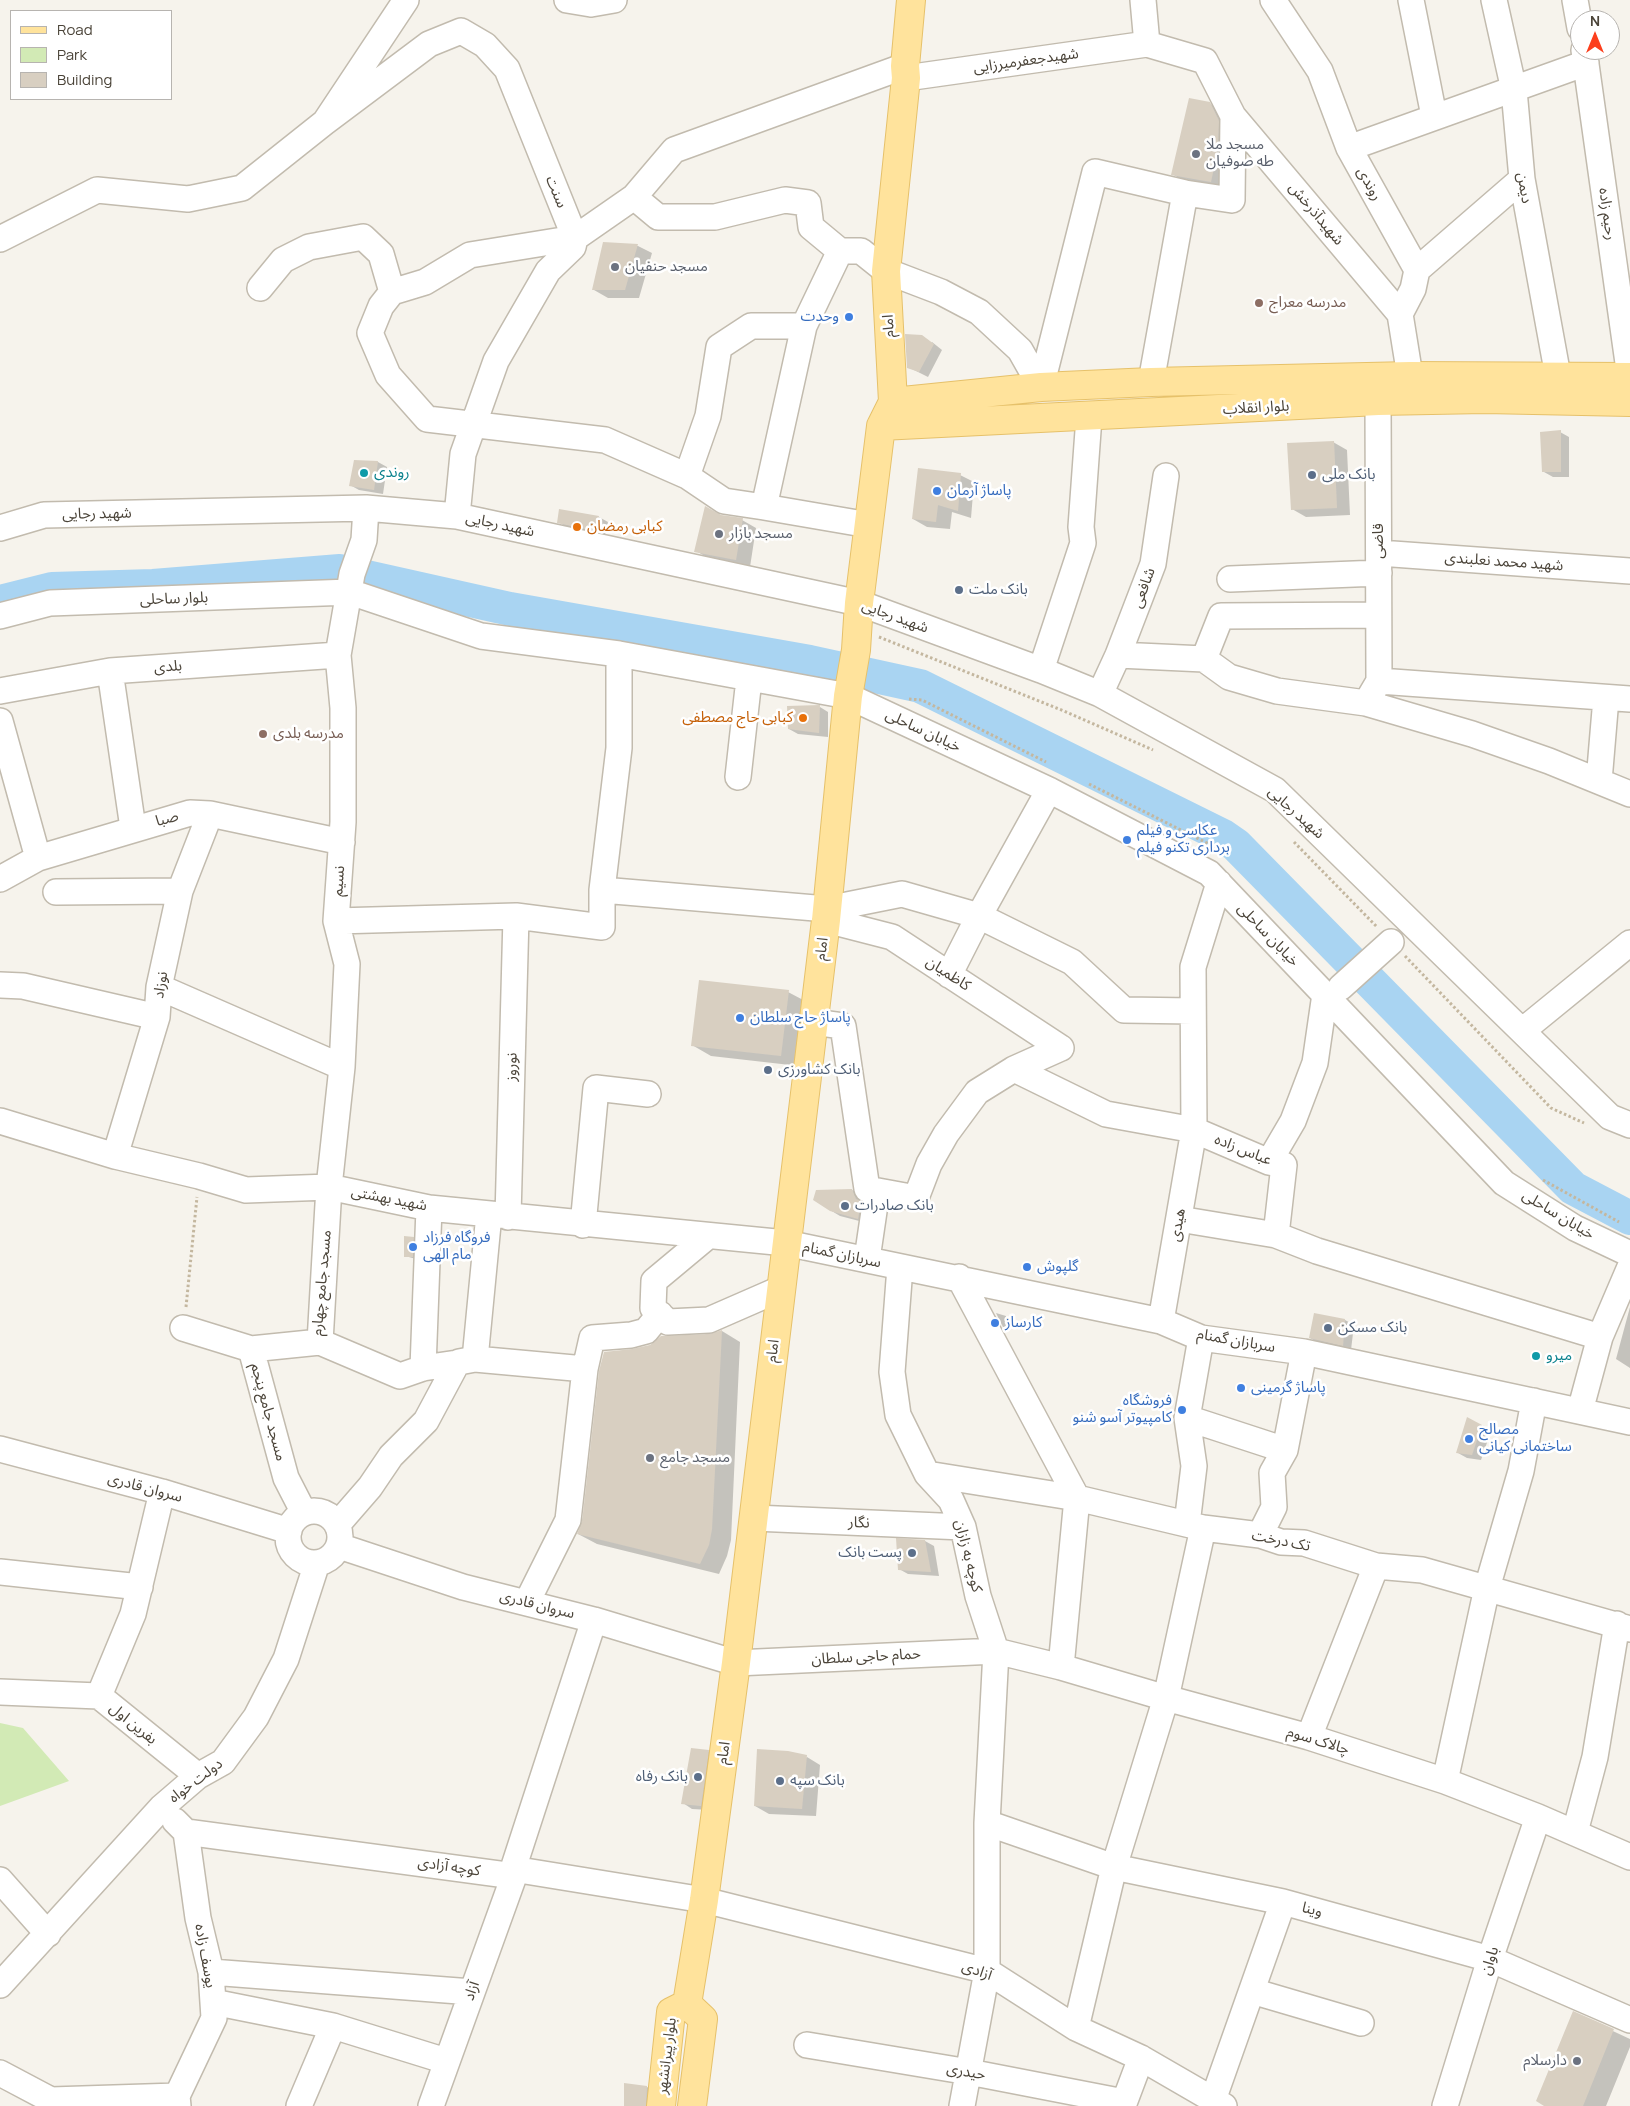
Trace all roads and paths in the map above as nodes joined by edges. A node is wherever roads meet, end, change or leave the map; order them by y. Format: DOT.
graph roads {
  1 [pos="406,0"];
  2 [pos="567,0"];
  3 [pos="614,0"];
  4 [pos="911,0"];
  5 [pos="1143,0"];
  6 [pos="1273,0"];
  7 [pos="1411,0"];
  8 [pos="1494,0"];
  9 [pos="1147,44"];
  10 [pos="1577,60"];
  11 [pos="1586,60"];
  12 [pos="906,72"];
  13 [pos="1514,90"];
  14 [pos="1232,116"];
  15 [pos="1434,116"];
  16 [pos="325,122"];
  17 [pos="1349,148"];
  18 [pos="1522,179"];
  19 [pos="1185,193"];
  20 [pos="634,197"];
  21 [pos="0,238"];
  22 [pos="575,238"];
  23 [pos="840,251"];
  24 [pos="1417,270"];
  25 [pos="886,271"];
  26 [pos="260,288"];
  27 [pos="392,292"];
  28 [pos="1400,314"];
  29 [pos="804,326"];
  30 [pos="1410,376"];
  31 [pos="1558,376"];
  32 [pos="1630,377"];
  33 [pos="1152,382"];
  34 [pos="1041,387"];
  35 [pos="1378,401"];
  36 [pos="893,402"];
  37 [pos="1630,402"];
  38 [pos="1088,417"];
  39 [pos="473,425"];
  40 [pos="881,426"];
  41 [pos="687,476"];
  42 [pos="1166,476"];
  43 [pos="764,507"];
  44 [pos="366,508"];
  45 [pos="457,516"];
  46 [pos="870,525"];
  47 [pos="0,528"];
  48 [pos="1379,563"];
  49 [pos="1630,571"];
  50 [pos="1230,578"];
  51 [pos="351,583"];
  52 [pos="1378,615"];
  53 [pos="0,616"];
  54 [pos="858,627"];
  55 [pos="619,654"];
  56 [pos="338,656"];
  57 [pos="1118,656"];
  58 [pos="1204,659"];
  59 [pos="1041,670"];
  60 [pos="110,671"];
  61 [pos="749,679"];
  62 [pos="1379,681"];
  63 [pos="0,691"];
  64 [pos="1100,694"];
  65 [pos="848,696"];
  66 [pos="1618,699"];
  67 [pos="1366,703"];
  68 [pos="0,721"];
  69 [pos="1162,754"];
  70 [pos="738,777"];
  71 [pos="1599,781"];
  72 [pos="1049,790"];
  73 [pos="1630,794"];
  74 [pos="210,814"];
  75 [pos="133,828"];
  76 [pos="1290,838"];
  77 [pos="342,842"];
  78 [pos="38,858"];
  79 [pos="0,879"];
  80 [pos="1219,883"];
  81 [pos="602,890"];
  82 [pos="180,891"];
  83 [pos="56,892"];
  84 [pos="826,914"];
  85 [pos="516,916"];
  86 [pos="979,916"];
  87 [pos="336,921"];
  88 [pos="1391,942"];
  89 [pos="1630,943"];
  90 [pos="949,975"];
  91 [pos="0,986"];
  92 [pos="159,988"];
  93 [pos="1333,990"];
  94 [pos="1193,1011"];
  95 [pos="157,1017"];
  96 [pos="813,1022"];
  97 [pos="1522,1030"];
  98 [pos="342,1067"];
  99 [pos="1014,1068"];
  100 [pos="648,1094"];
  101 [pos="0,1121"];
  102 [pos="1586,1124"];
  103 [pos="1630,1124"];
  104 [pos="1194,1130"];
  105 [pos="115,1156"];
  106 [pos="1268,1162"];
  107 [pos="200,1176"];
  108 [pos="1538,1177"];
  109 [pos="329,1187"];
  110 [pos="876,1191"];
  111 [pos="429,1208"];
  112 [pos="498,1216"];
  113 [pos="1179,1219"];
  114 [pos="1622,1224"];
  115 [pos="583,1225"];
  116 [pos="1276,1235"];
  117 [pos="708,1236"];
  118 [pos="786,1243"];
  119 [pos="1630,1254"];
  120 [pos="867,1260"];
  121 [pos="900,1267"];
  122 [pos="1630,1267"];
  123 [pos="959,1277"];
  124 [pos="780,1289"];
  125 [pos="660,1314"];
  126 [pos="1161,1321"];
  127 [pos="183,1328"];
  128 [pos="1600,1337"];
  129 [pos="1201,1338"];
  130 [pos="320,1342"];
  131 [pos="251,1349"];
  132 [pos="1304,1352"];
  133 [pos="466,1361"];
  134 [pos="423,1368"];
  135 [pos="585,1369"];
  136 [pos="1534,1401"];
  137 [pos="1580,1411"];
  138 [pos="1187,1418"];
  139 [pos="1630,1422"];
  140 [pos="0,1449"];
  141 [pos="1285,1450"];
  142 [pos="927,1474"];
  143 [pos="162,1492"];
  144 [pos="1077,1498"];
  145 [pos="754,1518"];
  146 [pos="296,1522"];
  147 [pos="1195,1526"];
  148 [pos="963,1527"];
  149 [pos="338,1535"];
  150 [pos="1260,1535"];
  151 [pos="317,1563"];
  152 [pos="1376,1566"];
  153 [pos="0,1572"];
  154 [pos="140,1587"];
  155 [pos="1487,1588"];
  156 [pos="526,1602"];
  157 [pos="594,1620"];
  158 [pos="1623,1627"];
  159 [pos="996,1652"];
  160 [pos="736,1663"];
  161 [pos="1061,1666"];
  162 [pos="0,1692"];
  163 [pos="100,1696"];
  164 [pos="1166,1698"];
  165 [pos="1309,1737"];
  166 [pos="198,1776"];
  167 [pos="1444,1781"];
  168 [pos="162,1807"];
  169 [pos="1538,1817"];
  170 [pos="987,1823"];
  171 [pos="186,1832"];
  172 [pos="1575,1832"];
  173 [pos="1630,1857"];
  174 [pos="1114,1867"];
  175 [pos="513,1873"];
  176 [pos="0,1880"];
  177 [pos="704,1900"];
  178 [pos="1283,1902"];
  179 [pos="48,1934"];
  180 [pos="1490,1959"];
  181 [pos="987,1971"];
  182 [pos="210,1972"];
  183 [pos="0,1985"];
  184 [pos="1252,1991"];
  185 [pos="472,1992"];
  186 [pos="213,2002"];
  187 [pos="687,2004"];
  188 [pos="1630,2020"];
  189 [pos="1362,2023"];
  190 [pos="333,2026"];
  191 [pos="1076,2028"];
  192 [pos="807,2045"];
  193 [pos="1141,2058"];
  194 [pos="446,2061"];
  195 [pos="969,2072"];
  196 [pos="0,2073"];
  197 [pos="177,2101"];
  198 [pos="1218,2103"];
  199 [pos="1124,2104"];
  200 [pos="299,2106"];
  201 [pos="431,2106"];
  202 [pos="661,2106"];
  203 [pos="692,2106"];
  204 [pos="962,2106"];
  205 [pos="1445,2106"];
  1 -- 16 [label="street"];
  2 -- 3 [label="street"];
  4 -- 12 [label="main road, امام"];
  5 -- 9 [label="street"];
  6 -- 17 [label="street, روندی"];
  7 -- 15 [label="street"];
  8 -- 13 [label="street, دیمن"];
  9 -- 12 [label="street, شهیدجعفرمیرزایی"];
  9 -- 14 [label="street, شهیدآذرخش"];
  10 -- 13 [label="street"];
  11 -- 32 [label="street, رحیم زاده"];
  12 -- 20 [label="street, شهیدجعفرمیرزایی"];
  12 -- 25 [label="main road, امام"];
  13 -- 15 [label="street"];
  13 -- 18 [label="street, دیمن"];
  14 -- 19 [label="street"];
  14 -- 28 [label="street, شهیدآذرخش"];
  15 -- 17 [label="street"];
  16 -- 21 [label="street"];
  16 -- 22 [label="street, سنت"];
  17 -- 24 [label="street, روندی"];
  18 -- 24 [label="street"];
  18 -- 31 [label="street, دیمن"];
  19 -- 33 [label="street"];
  19 -- 34 [label="street"];
  20 -- 22 [label="street, شهیدجعفرمیرزایی"];
  20 -- 23 [label="street"];
  22 -- 27 [label="street"];
  22 -- 39 [label="street"];
  23 -- 25 [label="street"];
  23 -- 29 [label="street"];
  24 -- 28 [label="street"];
  25 -- 34 [label="street"];
  25 -- 36 [label="main road, امام"];
  26 -- 27 [label="street"];
  27 -- 39 [label="street"];
  28 -- 30 [label="street"];
  29 -- 41 [label="street"];
  29 -- 43 [label="street"];
  30 -- 31 [label="main road, بلوار انقلاب"];
  30 -- 33 [label="main road, بلوار انقلاب"];
  31 -- 32 [label="main road, بلوار انقلاب"];
  33 -- 34 [label="main road, بلوار انقلاب"];
  34 -- 36 [label="main road, بلوار انقلاب"];
  35 -- 37 [label="main road, بلوار انقلاب"];
  35 -- 38 [label="main road, بلوار انقلاب"];
  35 -- 48 [label="street, قاضی"];
  36 -- 40 [label="main road, امام"];
  38 -- 40 [label="main road, بلوار انقلاب"];
  38 -- 59 [label="street"];
  39 -- 41 [label="street"];
  39 -- 45 [label="street"];
  40 -- 46 [label="main road, امام"];
  41 -- 43 [label="street"];
  42 -- 57 [label="street, شافعی"];
  43 -- 46 [label="street"];
  44 -- 45 [label="street, شهید رجایی"];
  44 -- 47 [label="street, شهید رجایی"];
  44 -- 51 [label="street, نسیم"];
  45 -- 54 [label="street, شهید رجایی"];
  46 -- 54 [label="main road, امام"];
  48 -- 49 [label="street, شهید محمد نعلبندی"];
  48 -- 50 [label="street, شهید محمد نعلبندی"];
  48 -- 52 [label="street, قاضی"];
  51 -- 53 [label="street, بلوار ساحلی"];
  51 -- 55 [label="street, خیابان ساحلی"];
  51 -- 56 [label="street, نسیم"];
  52 -- 58 [label="street"];
  52 -- 62 [label="street, قاضی"];
  54 -- 59 [label="street, شهید رجایی"];
  54 -- 65 [label="main road, امام"];
  54 -- 69 [label="path"];
  55 -- 61 [label="street, خیابان ساحلی"];
  55 -- 81 [label="street"];
  56 -- 60 [label="street, بلدی"];
  56 -- 77 [label="street, نسیم"];
  57 -- 58 [label="street"];
  57 -- 64 [label="street, شافعی"];
  58 -- 67 [label="street"];
  59 -- 64 [label="street, شهید رجایی"];
  60 -- 63 [label="street, بلدی"];
  60 -- 75 [label="street"];
  61 -- 65 [label="street, خیابان ساحلی"];
  61 -- 70 [label="street"];
  62 -- 66 [label="street"];
  62 -- 67 [label="street"];
  64 -- 97 [label="street, شهید رجایی"];
  65 -- 72 [label="street, خیابان ساحلی"];
  65 -- 84 [label="main road, امام"];
  66 -- 71 [label="street"];
  67 -- 71 [label="street"];
  68 -- 78 [label="street"];
  71 -- 73 [label="street"];
  72 -- 80 [label="street, خیابان ساحلی"];
  72 -- 86 [label="street"];
  74 -- 75 [label="street, صبا"];
  74 -- 77 [label="street, صبا"];
  74 -- 82 [label="street, نوزاد"];
  75 -- 78 [label="street, صبا"];
  76 -- 88 [label="path"];
  77 -- 87 [label="street, نسیم"];
  78 -- 79 [label="street, صبا"];
  80 -- 93 [label="street, خیابان ساحلی"];
  80 -- 94 [label="street"];
  81 -- 84 [label="street"];
  81 -- 85 [label="street"];
  82 -- 83 [label="street"];
  82 -- 92 [label="street, نوزاد"];
  84 -- 86 [label="street"];
  84 -- 90 [label="street, کاظمیان"];
  84 -- 96 [label="main road, امام"];
  85 -- 87 [label="street"];
  85 -- 112 [label="street, نوروز"];
  86 -- 90 [label="street"];
  86 -- 94 [label="street"];
  87 -- 98 [label="street, نسیم"];
  88 -- 93 [label="street"];
  88 -- 102 [label="path"];
  89 -- 97 [label="street"];
  90 -- 99 [label="street, کاظمیان"];
  91 -- 95 [label="street"];
  92 -- 95 [label="street, نوزاد"];
  92 -- 98 [label="street"];
  93 -- 106 [label="street"];
  93 -- 119 [label="street, خیابان ساحلی"];
  94 -- 104 [label="street"];
  95 -- 105 [label="street, نوزاد"];
  96 -- 110 [label="street"];
  96 -- 118 [label="main road, امام"];
  97 -- 103 [label="street, شهید رجایی"];
  98 -- 109 [label="street, نسیم"];
  99 -- 104 [label="street, عباس زاده"];
  99 -- 110 [label="street"];
  100 -- 115 [label="street"];
  101 -- 105 [label="street, شهید بهشتی"];
  104 -- 106 [label="street, عباس زاده"];
  104 -- 113 [label="street, هیدی"];
  105 -- 107 [label="street, شهید بهشتی"];
  106 -- 116 [label="street, عباس زاده"];
  107 -- 109 [label="street, شهید بهشتی"];
  107 -- 127 [label="path"];
  108 -- 114 [label="path"];
  109 -- 111 [label="street, شهید بهشتی"];
  109 -- 130 [label="street, مسجد جامع چهارم"];
  110 -- 120 [label="street"];
  111 -- 112 [label="street, شهید بهشتی"];
  111 -- 134 [label="street"];
  112 -- 115 [label="street, شهید بهشتی"];
  112 -- 133 [label="street, نوروز"];
  113 -- 116 [label="street"];
  113 -- 126 [label="street, هیدی"];
  115 -- 117 [label="street, شهید بهشتی"];
  116 -- 128 [label="street"];
  117 -- 118 [label="street, شهید بهشتی"];
  117 -- 125 [label="street"];
  118 -- 120 [label="street, سربازان گمنام"];
  118 -- 124 [label="main road, امام"];
  120 -- 121 [label="street, سربازان گمنام"];
  121 -- 123 [label="street, سربازان گمنام"];
  121 -- 142 [label="street, کوچه به زازان"];
  122 -- 128 [label="street"];
  123 -- 126 [label="street, سربازان گمنام"];
  123 -- 144 [label="street"];
  124 -- 125 [label="street"];
  124 -- 145 [label="main road, امام"];
  125 -- 135 [label="street"];
  126 -- 129 [label="street, سربازان گمنام"];
  127 -- 131 [label="street, مسجد جامع پنجم"];
  128 -- 137 [label="street"];
  129 -- 132 [label="street, سربازان گمنام"];
  129 -- 138 [label="street"];
  130 -- 131 [label="street, مسجد جامع چهارم"];
  130 -- 134 [label="street"];
  131 -- 146 [label="street, مسجد جامع پنجم"];
  132 -- 136 [label="street, سربازان گمنام"];
  132 -- 141 [label="street"];
  133 -- 134 [label="street"];
  133 -- 135 [label="street"];
  133 -- 149 [label="street"];
  135 -- 156 [label="street"];
  136 -- 137 [label="street, سربازان گمنام"];
  136 -- 155 [label="street"];
  137 -- 139 [label="street, سربازان گمنام"];
  138 -- 141 [label="street"];
  138 -- 147 [label="street"];
  140 -- 143 [label="street, سروان قادری"];
  141 -- 150 [label="street"];
  142 -- 144 [label="street, تک درخت"];
  142 -- 148 [label="street, کوچه به زازان"];
  143 -- 146 [label="street, سروان قادری"];
  143 -- 154 [label="street"];
  144 -- 147 [label="street, تک درخت"];
  144 -- 161 [label="street"];
  145 -- 148 [label="street, نگار"];
  145 -- 160 [label="main road, امام"];
  146 -- 149 [label="street"];
  146 -- 151 [label="street"];
  147 -- 150 [label="street, تک درخت"];
  147 -- 164 [label="street"];
  148 -- 159 [label="street, کوچه به زازان"];
  149 -- 151 [label="street"];
  149 -- 156 [label="street, سروان قادری"];
  150 -- 152 [label="street, تک درخت"];
  151 -- 166 [label="street, دولت خواه"];
  152 -- 155 [label="street, تک درخت"];
  152 -- 165 [label="street"];
  153 -- 154 [label="street"];
  154 -- 163 [label="street"];
  155 -- 158 [label="street, تک درخت"];
  155 -- 167 [label="street"];
  156 -- 157 [label="street, سروان قادری"];
  157 -- 160 [label="street, سروان قادری"];
  157 -- 175 [label="street, آزاد"];
  158 -- 172 [label="street"];
  159 -- 160 [label="street, حمام حاجی سلطان"];
  159 -- 161 [label="street, چالاک سوم"];
  159 -- 170 [label="street"];
  160 -- 177 [label="main road, امام"];
  161 -- 164 [label="street, چالاک سوم"];
  162 -- 163 [label="street, بفرین اول"];
  163 -- 166 [label="street, بفرین اول"];
  164 -- 165 [label="street, چالاک سوم"];
  164 -- 174 [label="street"];
  165 -- 167 [label="street, چالاک سوم"];
  166 -- 168 [label="street, دولت خواه"];
  167 -- 169 [label="street, چالاک سوم"];
  168 -- 171 [label="street"];
  168 -- 179 [label="street, دولت خواه"];
  169 -- 172 [label="street, چالاک سوم"];
  169 -- 180 [label="street, باوان"];
  170 -- 174 [label="street, وینا"];
  170 -- 181 [label="street"];
  171 -- 175 [label="street, کوچه آزادی"];
  171 -- 182 [label="street, یوسف زاده"];
  172 -- 173 [label="street, چالاک سوم"];
  174 -- 178 [label="street, وینا"];
  174 -- 191 [label="street"];
  175 -- 177 [label="street, کوچه آزادی"];
  175 -- 185 [label="street, آزاد"];
  176 -- 179 [label="street"];
  177 -- 181 [label="street, آزادی"];
  177 -- 187 [label="main road, امام"];
  178 -- 180 [label="street, وینا"];
  178 -- 184 [label="street"];
  179 -- 183 [label="street, دولت خواه"];
  180 -- 188 [label="street, وینا"];
  180 -- 205 [label="street, باوان"];
  181 -- 191 [label="street, آزادی"];
  181 -- 195 [label="street"];
  182 -- 185 [label="street"];
  182 -- 186 [label="street, یوسف زاده"];
  184 -- 189 [label="street"];
  184 -- 198 [label="street"];
  185 -- 194 [label="street, آزاد"];
  186 -- 190 [label="street"];
  186 -- 197 [label="street, یوسف زاده"];
  187 -- 202 [label="main road, بلوار پیرانشهر"];
  187 -- 203 [label="main road, بلوار پیرانشهر"];
  190 -- 194 [label="street"];
  190 -- 200 [label="street"];
  191 -- 193 [label="street, آزادی"];
  192 -- 195 [label="street, حیدری"];
  193 -- 198 [label="street, آزادی"];
  193 -- 199 [label="street"];
  194 -- 201 [label="street, آزاد"];
  195 -- 199 [label="street, حیدری"];
  195 -- 204 [label="street"];
  196 -- 197 [label="street"];
}
